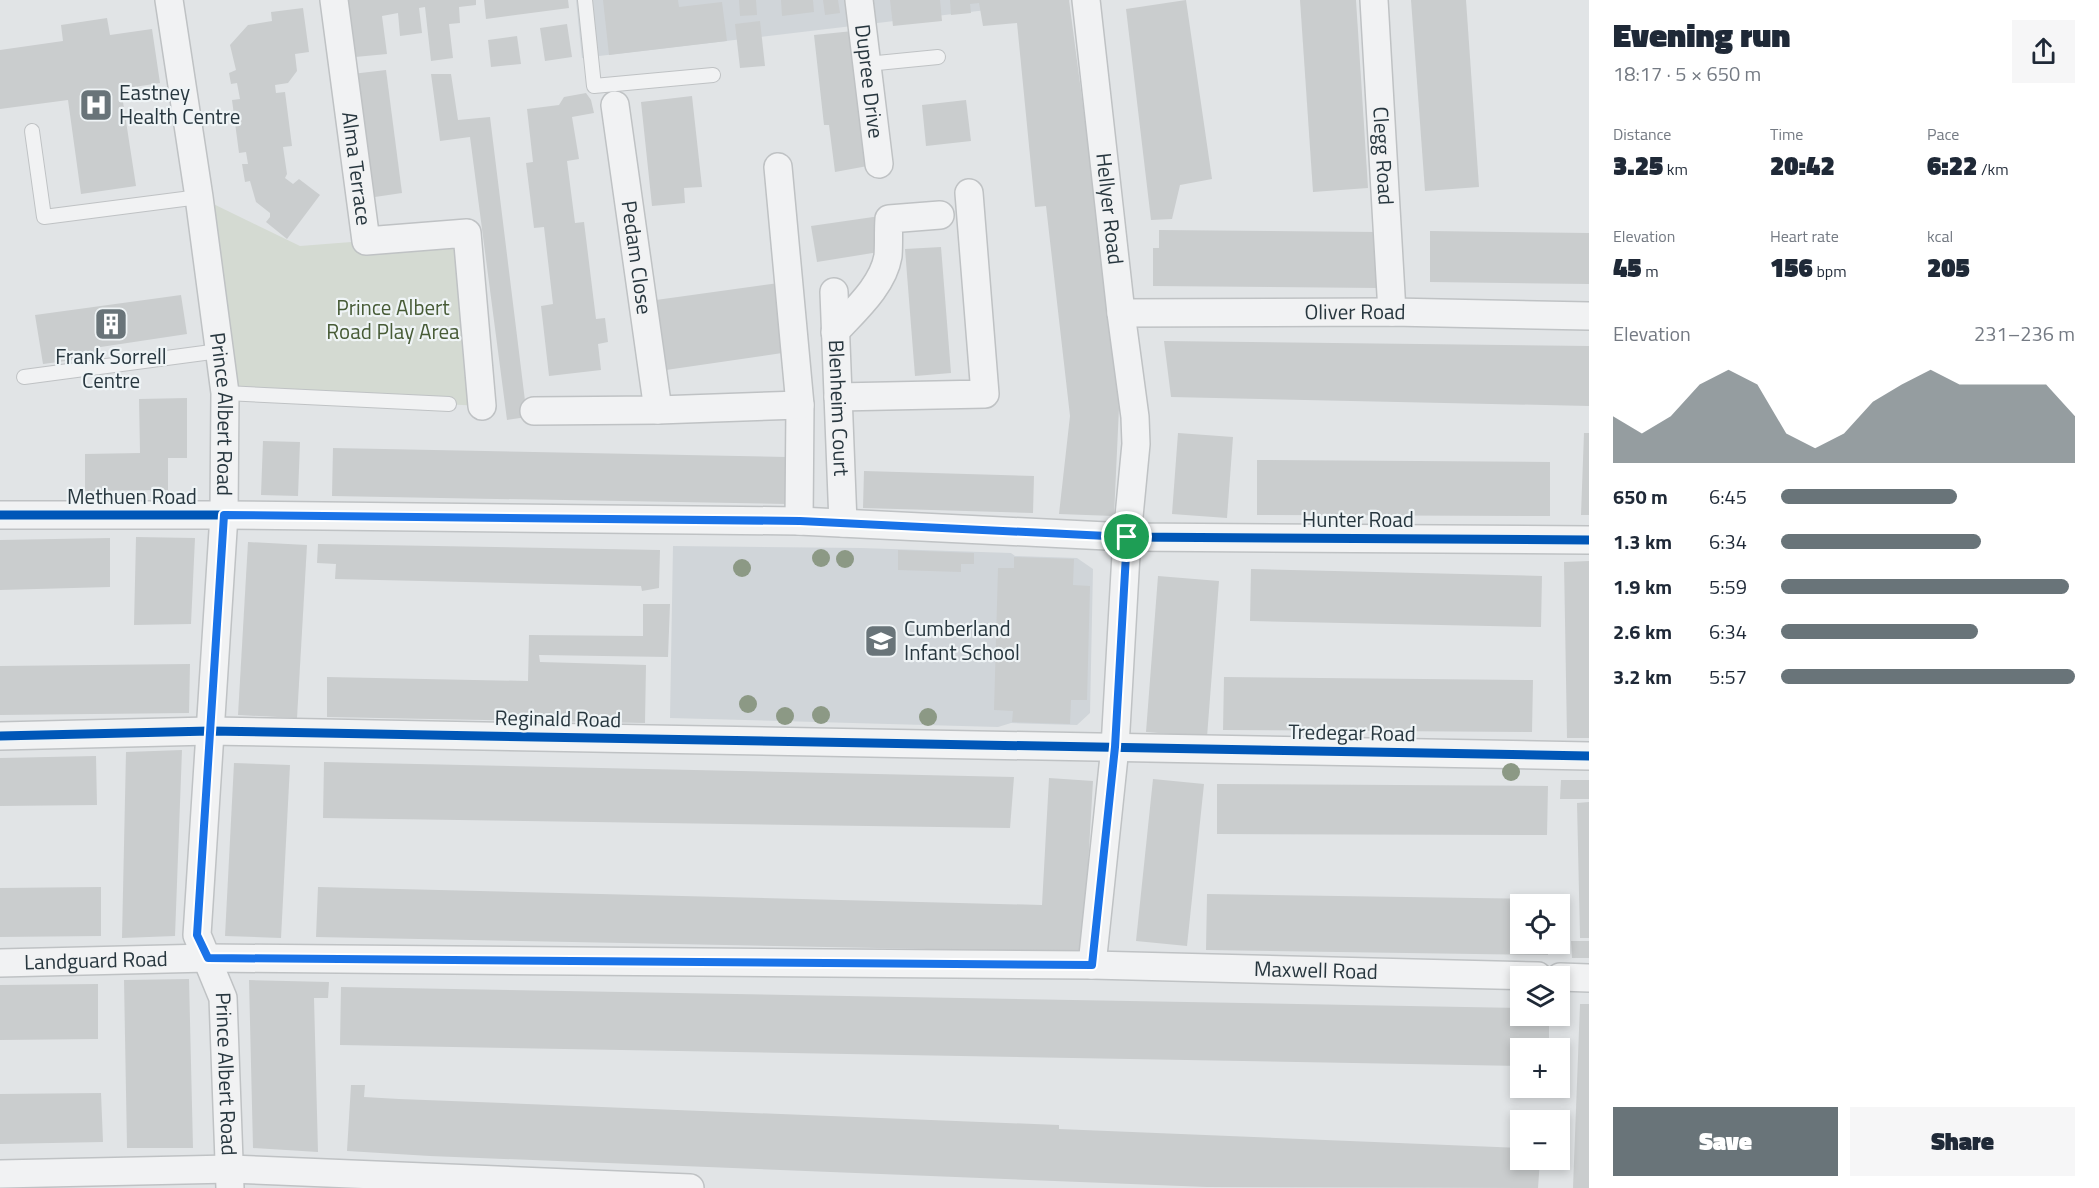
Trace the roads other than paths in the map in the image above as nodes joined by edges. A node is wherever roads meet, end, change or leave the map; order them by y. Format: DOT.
graph roads {
  1 [pos="169,0"];
  2 [pos="334,0"];
  3 [pos="585,0"];
  4 [pos="859,0"];
  5 [pos="1086,0"];
  6 [pos="1374,0"];
  7 [pos="938,57"];
  8 [pos="867,64"];
  9 [pos="713,75"];
  10 [pos="614,94"];
  11 [pos="32,131"];
  12 [pos="879,164"];
  13 [pos="778,167"];
  14 [pos="969,193"];
  15 [pos="199,197"];
  16 [pos="940,215"];
  17 [pos="834,292"];
  18 [pos="1392,312"];
  19 [pos="1121,313"];
  20 [pos="1589,316"];
  21 [pos="835,332"];
  22 [pos="219,351"];
  23 [pos="24,377"];
  24 [pos="225,393"];
  25 [pos="838,397"];
  26 [pos="449,404"];
  27 [pos="800,405"];
  28 [pos="483,406"];
  29 [pos="658,410"];
  30 [pos="534,411"];
  31 [pos="0,515"];
  32 [pos="224,515"];
  33 [pos="800,521"];
  34 [pos="843,523"];
  35 [pos="1127,537"];
  36 [pos="1589,540"];
  37 [pos="210,731"];
  38 [pos="0,736"];
  39 [pos="1115,747"];
  40 [pos="1589,756"];
  41 [pos="208,958"];
  42 [pos="0,963"];
  43 [pos="1092,965"];
  44 [pos="1510,975"];
  45 [pos="1570,977"];
  46 [pos="1589,978"];
  47 [pos="0,1174"];
  48 [pos="230,1178"];
  49 [pos="690,1188"];
  1 -- 15 [label="street, Prince Albert Road"];
  2 -- 28 [label="street, Alma Terrace"];
  3 -- 10 [label="lane"];
  4 -- 8 [label="street, Dupree Drive"];
  5 -- 19 [label="street, Hellyer Road"];
  6 -- 18 [label="street, Clegg Road"];
  7 -- 8 [label="lane"];
  8 -- 12 [label="street, Dupree Drive"];
  9 -- 10 [label="lane"];
  10 -- 29 [label="street, Pedam Close"];
  11 -- 15 [label="lane"];
  13 -- 27 [label="street"];
  14 -- 25 [label="street"];
  15 -- 22 [label="street, Prince Albert Road"];
  16 -- 21 [label="street"];
  17 -- 21 [label="street, Blenheim Court"];
  18 -- 19 [label="street, Oliver Road"];
  18 -- 20 [label="street, Oliver Road"];
  19 -- 35 [label="street, Hellyer Road"];
  21 -- 25 [label="street, Blenheim Court"];
  22 -- 23 [label="lane"];
  22 -- 24 [label="street, Prince Albert Road"];
  24 -- 26 [label="lane"];
  24 -- 32 [label="street, Prince Albert Road"];
  25 -- 34 [label="street, Blenheim Court"];
  27 -- 29 [label="street"];
  27 -- 33 [label="street"];
  29 -- 30 [label="street"];
  31 -- 32 [label="street, Methuen Road"];
  32 -- 33 [label="street, Methuen Road"];
  32 -- 37 [label="street, Prince Albert Road"];
  33 -- 34 [label="street, Methuen Road"];
  34 -- 35 [label="street, Methuen Road"];
  35 -- 36 [label="street, Hunter Road"];
  35 -- 39 [label="street, Hellyer Road"];
  37 -- 38 [label="street, Reginald Road"];
  37 -- 39 [label="street, Reginald Road"];
  37 -- 41 [label="street, Prince Albert Road"];
  39 -- 40 [label="street, Tredegar Road"];
  39 -- 43 [label="street, Hellyer Road"];
  41 -- 42 [label="street, Landguard Road"];
  41 -- 43 [label="street, Landguard Road"];
  41 -- 48 [label="street, Prince Albert Road"];
  43 -- 44 [label="street, Maxwell Road"];
  45 -- 46 [label="street"];
  47 -- 48 [label="street"];
  48 -- 49 [label="street"];
}
